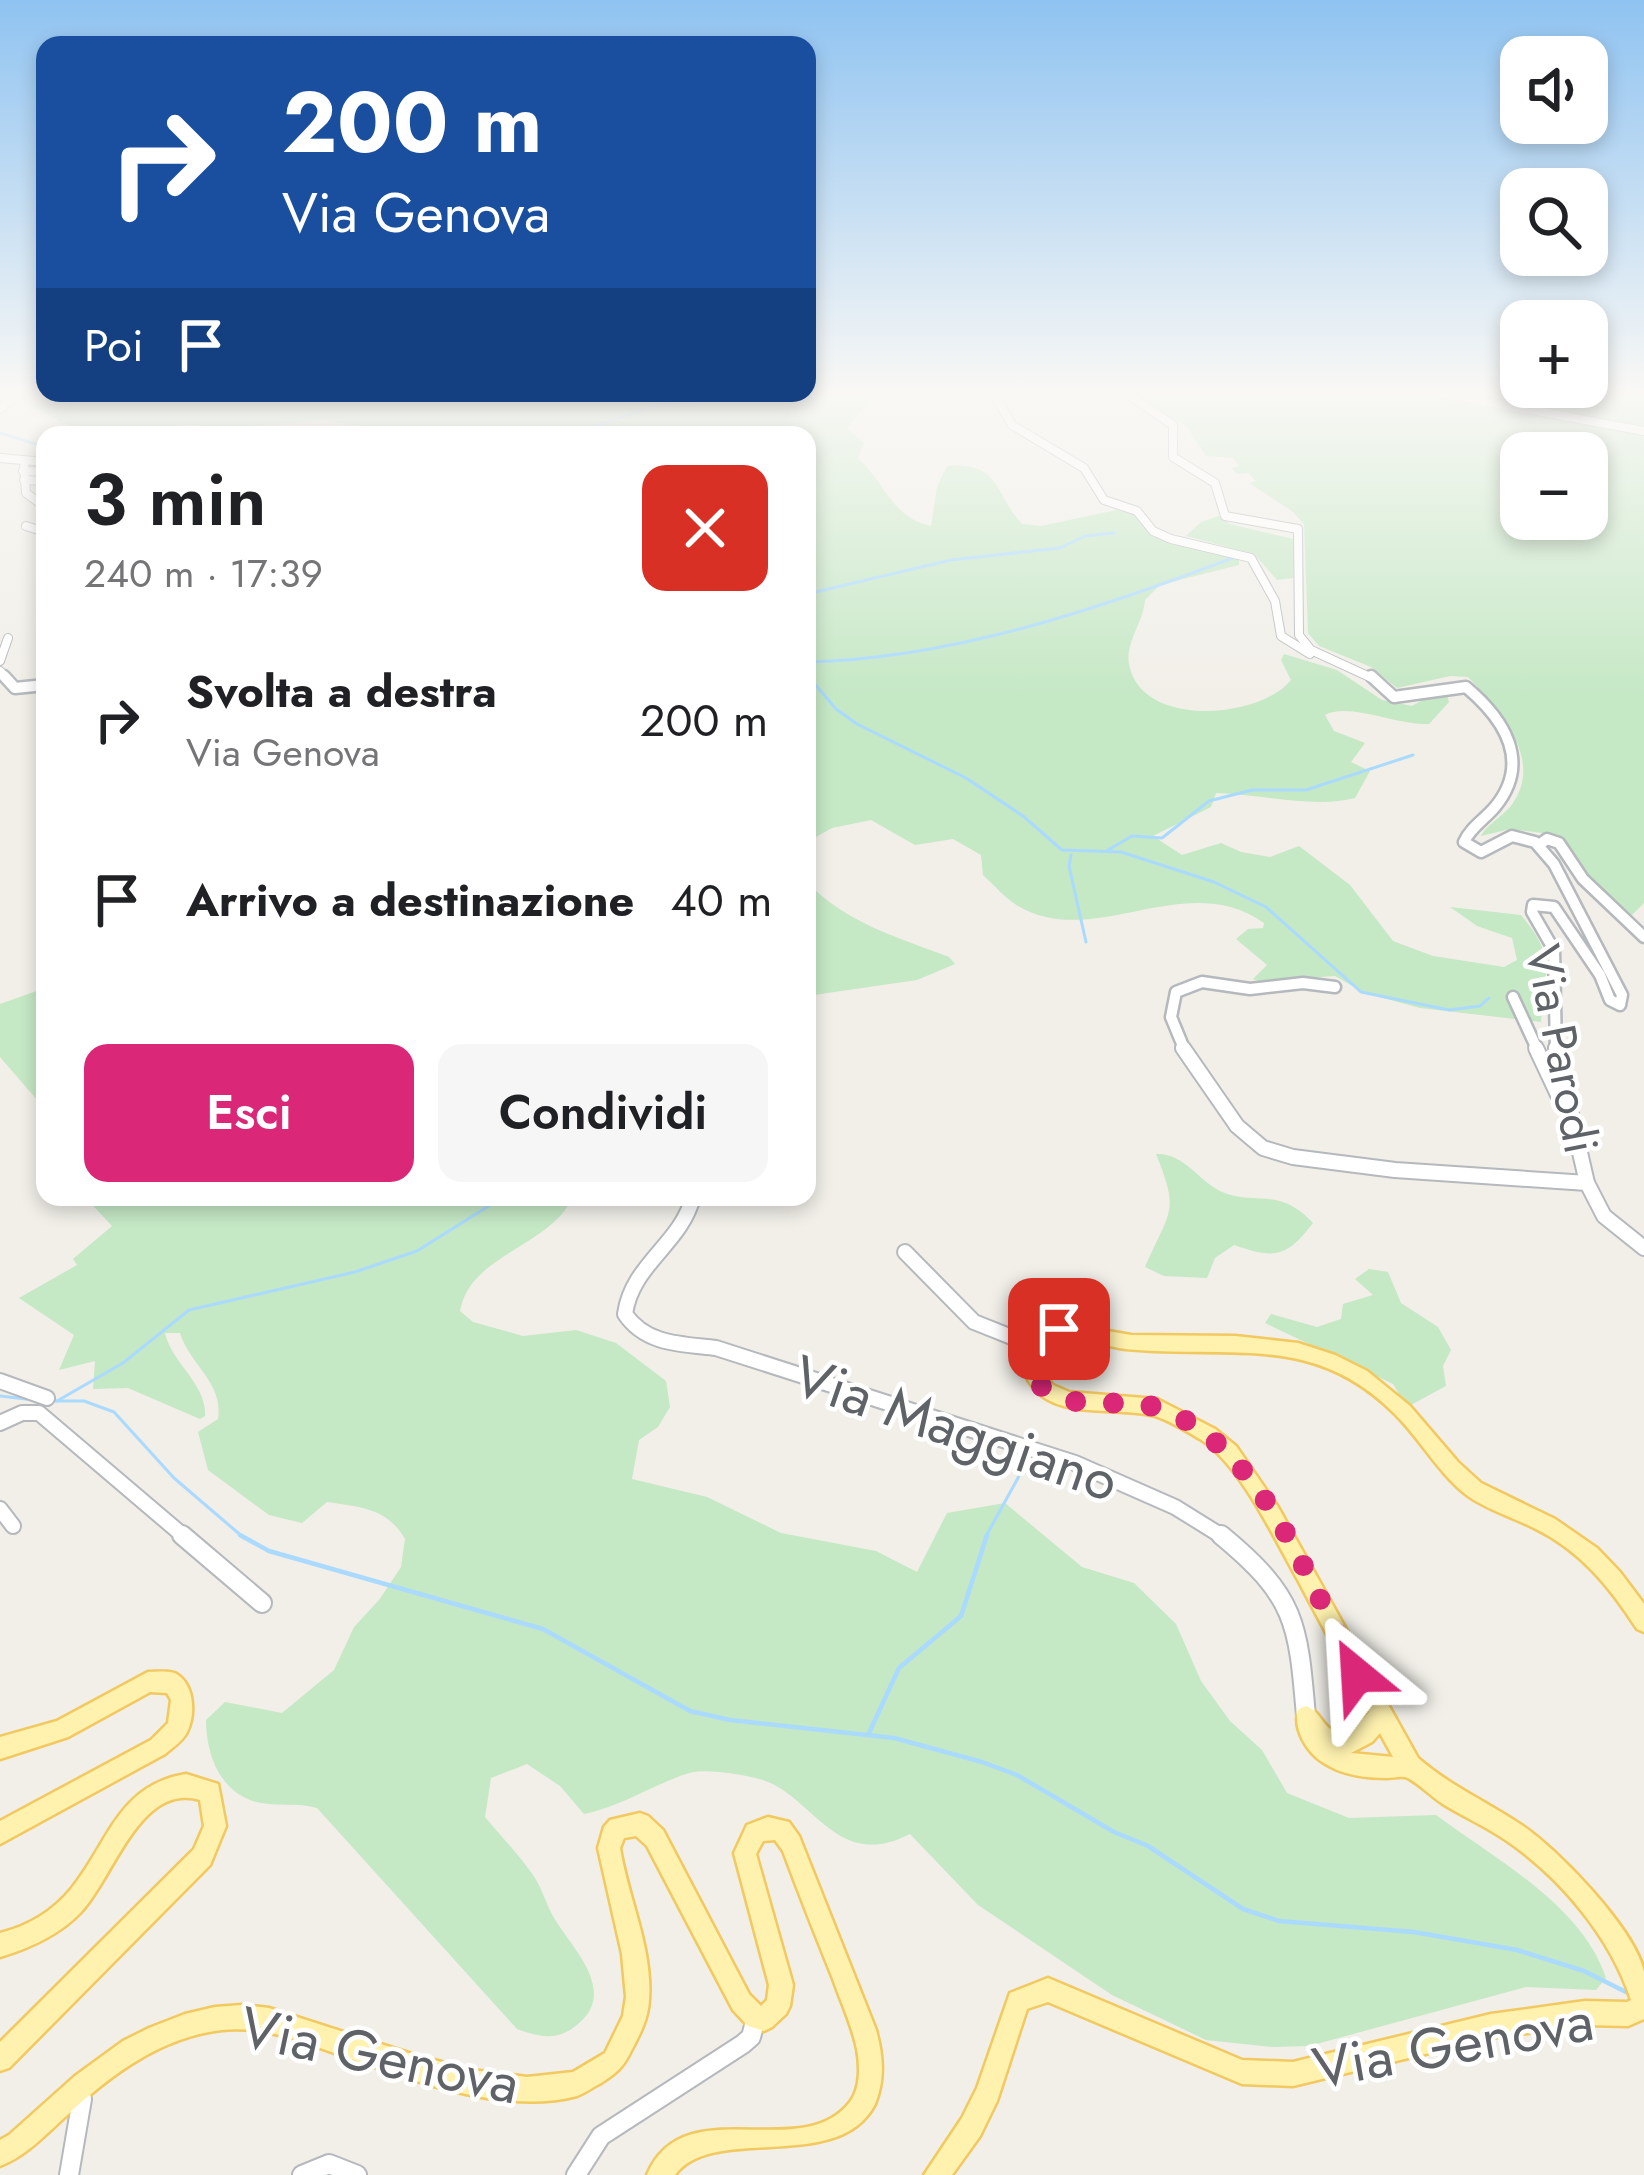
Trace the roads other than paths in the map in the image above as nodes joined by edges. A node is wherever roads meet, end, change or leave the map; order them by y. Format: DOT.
graph roads {
  1 [pos="1101,496"];
  2 [pos="1219,496"];
  3 [pos="26,526"];
  4 [pos="36,529"];
  5 [pos="8,638"];
  6 [pos="1323,656"];
  7 [pos="0,661"];
  8 [pos="0,671"];
  9 [pos="36,686"];
  10 [pos="1539,845"];
  11 [pos="1644,914"];
  12 [pos="1632,925"];
  13 [pos="1644,937"];
  14 [pos="1335,986"];
  15 [pos="1514,997"];
  16 [pos="1570,1119"];
  17 [pos="1587,1183"];
  18 [pos="690,1206"];
  19 [pos="1644,1248"];
  20 [pos="905,1252"];
  21 [pos="1032,1345"];
  22 [pos="0,1381"];
  23 [pos="39,1405"];
  24 [pos="0,1423"];
  25 [pos="0,1509"];
  26 [pos="13,1526"];
  27 [pos="262,1604"];
  28 [pos="1644,1622"];
  29 [pos="1306,1716"];
  30 [pos="1379,1716"];
  31 [pos="0,1748"];
  32 [pos="1410,1766"];
  33 [pos="0,1833"];
  34 [pos="0,1945"];
  35 [pos="756,2018"];
  36 [pos="0,2060"];
  37 [pos="79,2086"];
  38 [pos="0,2154"];
  39 [pos="69,2175"];
  40 [pos="302,2175"];
  41 [pos="357,2175"];
  42 [pos="576,2175"];
  43 [pos="660,2175"];
  44 [pos="937,2175"];
  1 -- 6 [label="street"];
  2 -- 6 [label="street"];
  3 -- 4 [label="street"];
  5 -- 7 [label="street"];
  6 -- 10 [label="street"];
  8 -- 9 [label="street"];
  10 -- 12 [label="street"];
  10 -- 16 [label="street, Via Parodi"];
  11 -- 12 [label="street"];
  12 -- 13 [label="street"];
  14 -- 17 [label="street"];
  15 -- 16 [label="street"];
  16 -- 17 [label="street, Via Parodi"];
  17 -- 19 [label="street, Via Parodi"];
  18 -- 29 [label="street, Via Maggiano"];
  20 -- 21 [label="street"];
  21 -- 28 [label="main road"];
  21 -- 30 [label="main road, Via Genova"];
  22 -- 23 [label="street"];
  23 -- 24 [label="street"];
  23 -- 27 [label="street"];
  25 -- 26 [label="street"];
  29 -- 30 [label="main road"];
  29 -- 32 [label="main road"];
  30 -- 32 [label="main road, Via Genova"];
  31 -- 33 [label="main road"];
  32 -- 44 [label="main road, Via Genova"];
  34 -- 36 [label="main road"];
  35 -- 37 [label="main road, Via Genova"];
  35 -- 42 [label="street"];
  35 -- 43 [label="main road"];
  37 -- 38 [label="main road, Via Genova"];
  37 -- 39 [label="street"];
  40 -- 41 [label="street"];
}
